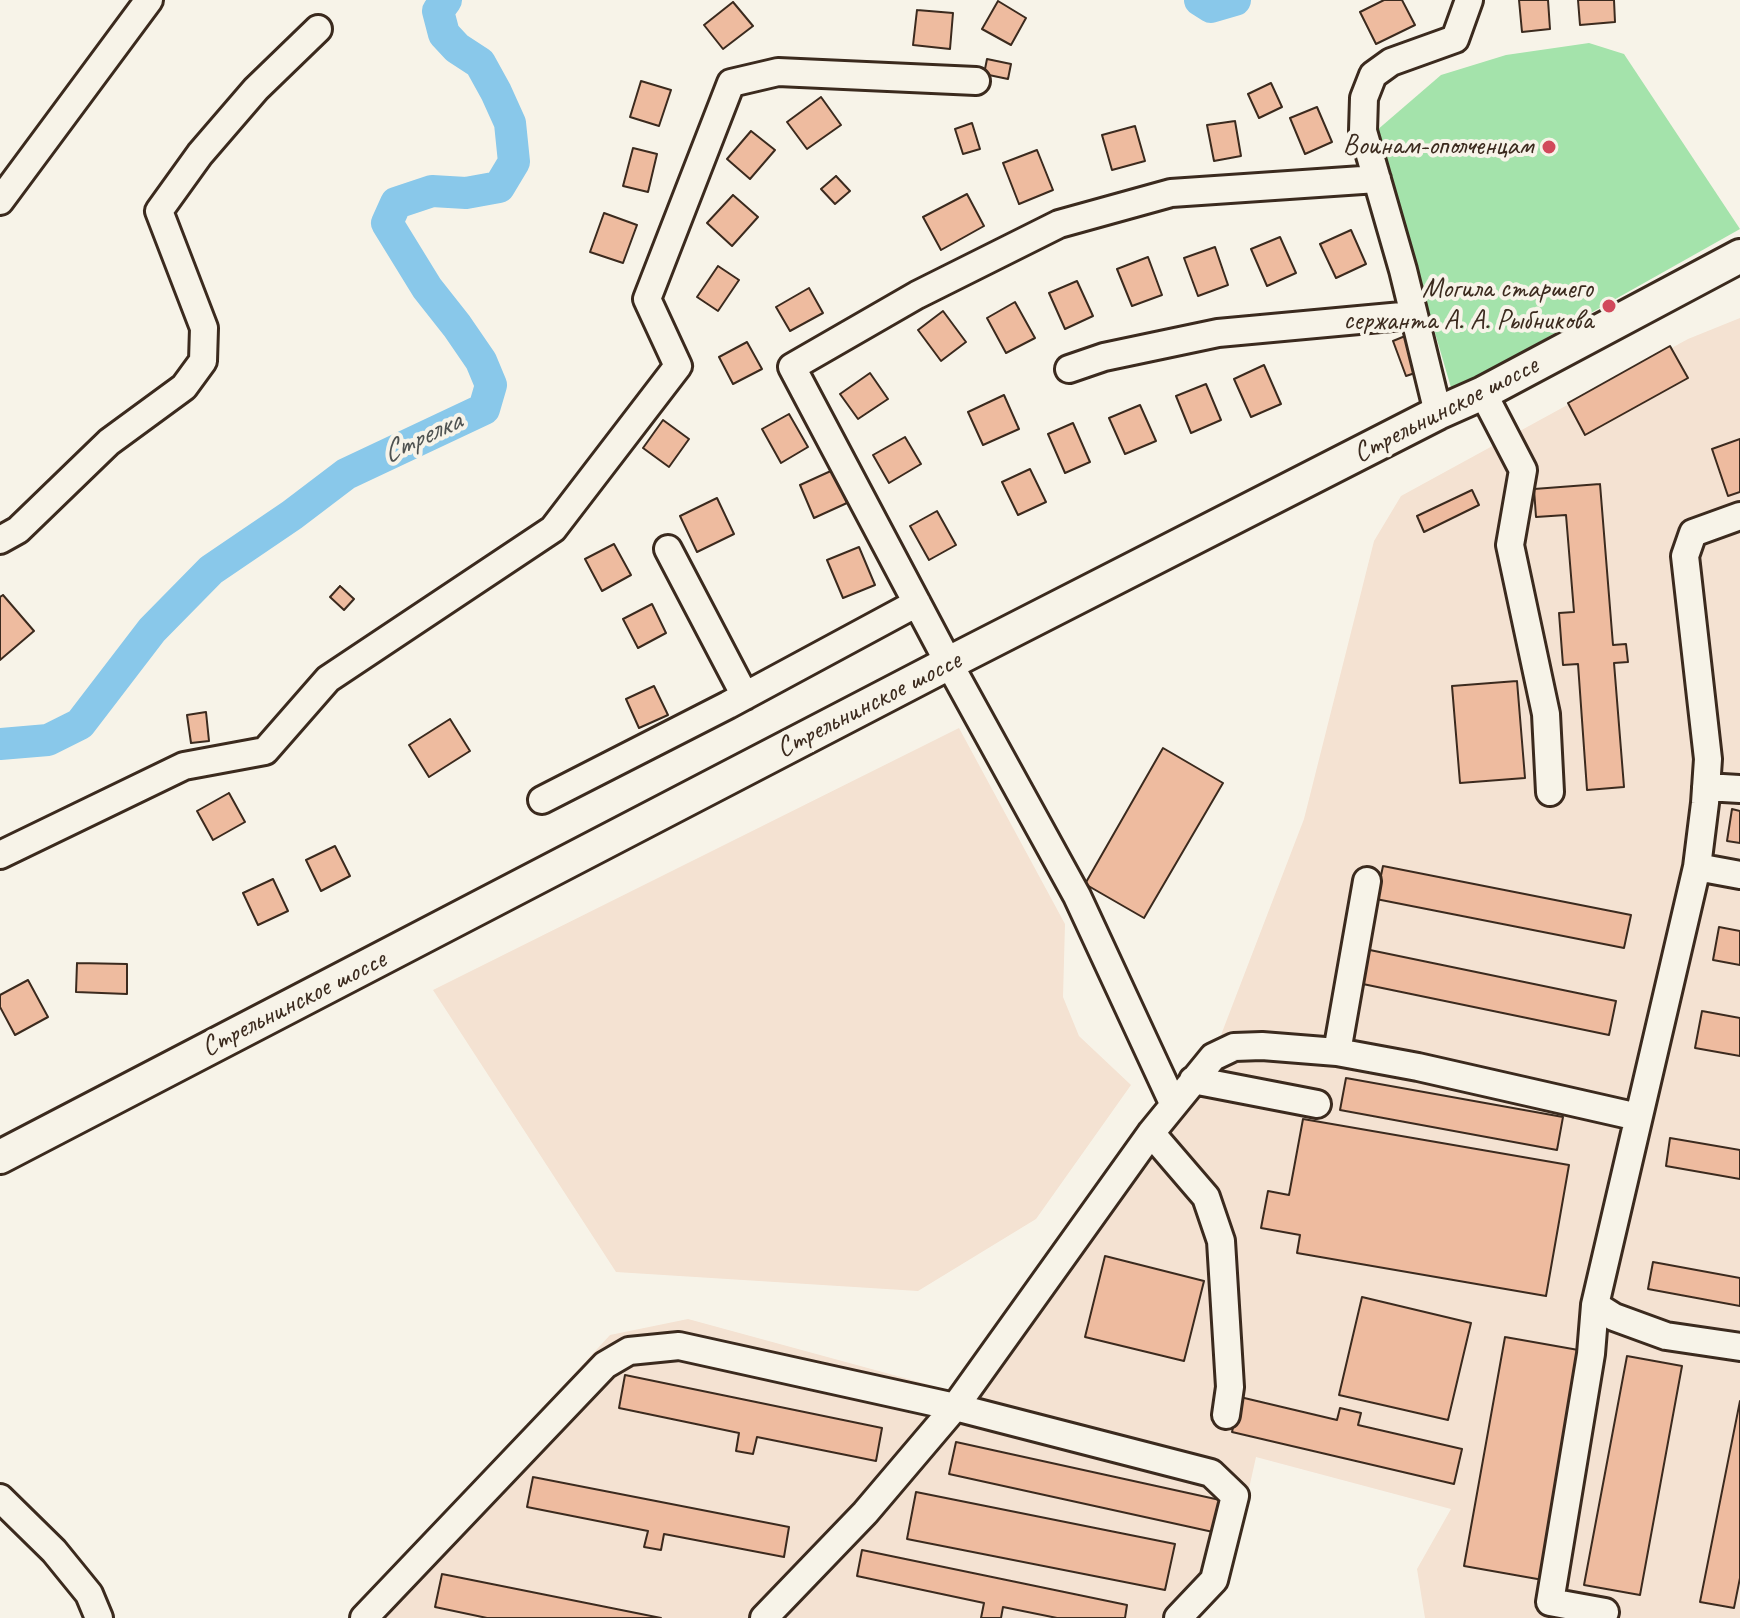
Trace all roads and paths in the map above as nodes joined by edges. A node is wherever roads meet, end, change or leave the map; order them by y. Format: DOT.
graph roads {
  1 [pos="149,0"];
  2 [pos="1469,0"];
  3 [pos="318,29"];
  4 [pos="976,81"];
  5 [pos="1377,179"];
  6 [pos="0,201"];
  7 [pos="1740,256"];
  8 [pos="1413,315"];
  9 [pos="1069,369"];
  10 [pos="1483,393"];
  11 [pos="1438,413"];
  12 [pos="1740,516"];
  13 [pos="0,540"];
  14 [pos="668,549"];
  15 [pos="917,603"];
  16 [pos="949,663"];
  17 [pos="745,696"];
  18 [pos="1706,787"];
  19 [pos="1740,789"];
  20 [pos="1550,792"];
  21 [pos="542,800"];
  22 [pos="0,855"];
  23 [pos="1697,867"];
  24 [pos="1740,875"];
  25 [pos="1367,881"];
  26 [pos="1337,1052"];
  27 [pos="1193,1080"];
  28 [pos="1173,1103"];
  29 [pos="1317,1104"];
  30 [pos="1638,1117"];
  31 [pos="1151,1133"];
  32 [pos="0,1157"];
  33 [pos="1595,1305"];
  34 [pos="1740,1347"];
  35 [pos="955,1407"];
  36 [pos="1226,1415"];
  37 [pos="0,1498"];
  38 [pos="1605,1612"];
  39 [pos="99,1618"];
  40 [pos="364,1618"];
  41 [pos="764,1618"];
  42 [pos="1178,1618"];
  1 -- 6 [label="street"];
  2 -- 5 [label="street"];
  3 -- 13 [label="street"];
  4 -- 22 [label="street"];
  5 -- 8 [label="street"];
  5 -- 15 [label="street"];
  7 -- 10 [label="main road, Стрельнинское шоссе"];
  8 -- 9 [label="street"];
  8 -- 11 [label="street"];
  10 -- 11 [label="main road, Стрельнинское шоссе"];
  10 -- 20 [label="street"];
  11 -- 16 [label="main road, Стрельнинское шоссе"];
  12 -- 18 [label="street"];
  14 -- 17 [label="street"];
  15 -- 16 [label="street"];
  15 -- 17 [label="street"];
  16 -- 28 [label="street"];
  16 -- 32 [label="main road, Стрельнинское шоссе"];
  17 -- 21 [label="street"];
  18 -- 19 [label="street"];
  18 -- 23 [label="street"];
  23 -- 24 [label="street"];
  23 -- 30 [label="street"];
  25 -- 26 [label="street"];
  26 -- 27 [label="street"];
  26 -- 30 [label="street"];
  27 -- 28 [label="street"];
  27 -- 29 [label="street"];
  28 -- 31 [label="street"];
  30 -- 33 [label="street"];
  31 -- 35 [label="street"];
  31 -- 36 [label="street"];
  33 -- 34 [label="street"];
  33 -- 38 [label="street"];
  35 -- 40 [label="street"];
  35 -- 41 [label="street"];
  35 -- 42 [label="street"];
  37 -- 39 [label="street"];
}
